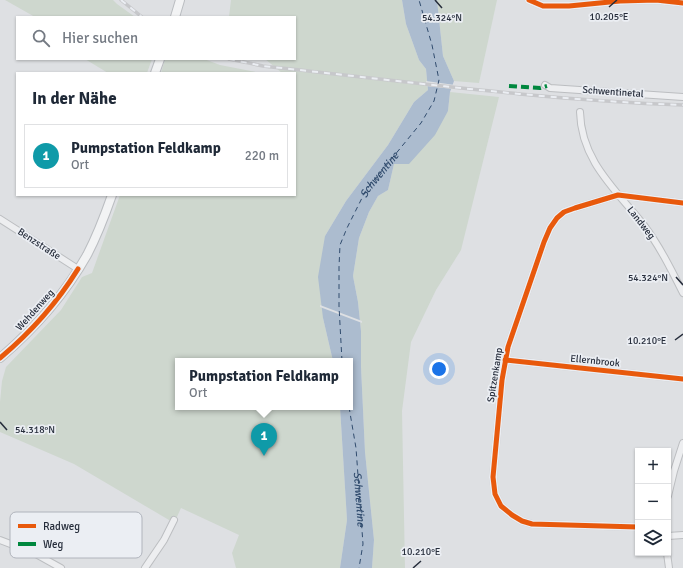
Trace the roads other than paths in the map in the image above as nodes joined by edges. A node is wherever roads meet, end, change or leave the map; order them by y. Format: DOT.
graph roads {
  1 [pos="180,0"];
  2 [pos="529,0"];
  3 [pos="683,4"];
  4 [pos="174,16"];
  5 [pos="160,60"];
  6 [pos="155,72"];
  7 [pos="545,84"];
  8 [pos="683,97"];
  9 [pos="580,112"];
  10 [pos="618,195"];
  11 [pos="112,196"];
  12 [pos="683,203"];
  13 [pos="0,218"];
  14 [pos="78,269"];
  15 [pos="683,293"];
  16 [pos="0,358"];
  17 [pos="505,360"];
  18 [pos="683,379"];
  19 [pos="683,443"];
  20 [pos="671,484"];
  21 [pos="174,520"];
  22 [pos="635,527"];
  23 [pos="683,535"];
  24 [pos="671,536"];
  25 [pos="0,540"];
  26 [pos="10,544"];
  27 [pos="667,556"];
  28 [pos="43,558"];
  29 [pos="61,568"];
  30 [pos="145,568"];
  31 [pos="669,568"];
  1 -- 4 [label="main road"];
  2 -- 3 [label="street"];
  5 -- 6 [label="main road"];
  7 -- 8 [label="street, Schwentinetal"];
  9 -- 10 [label="street, Landweg"];
  10 -- 12 [label="street, Spitzenkamp"];
  10 -- 15 [label="street, Landweg"];
  10 -- 17 [label="street, Spitzenkamp"];
  11 -- 14 [label="main road, Wehdenweg"];
  13 -- 14 [label="street, Benzstraße"];
  14 -- 16 [label="main road, Wehdenweg"];
  17 -- 18 [label="street, Ellernbrook"];
  17 -- 22 [label="street, Spitzenkamp"];
  19 -- 20 [label="street"];
  21 -- 30 [label="street"];
  23 -- 24 [label="street"];
  25 -- 26 [label="street"];
  27 -- 31 [label="street"];
  28 -- 29 [label="street"];
}
